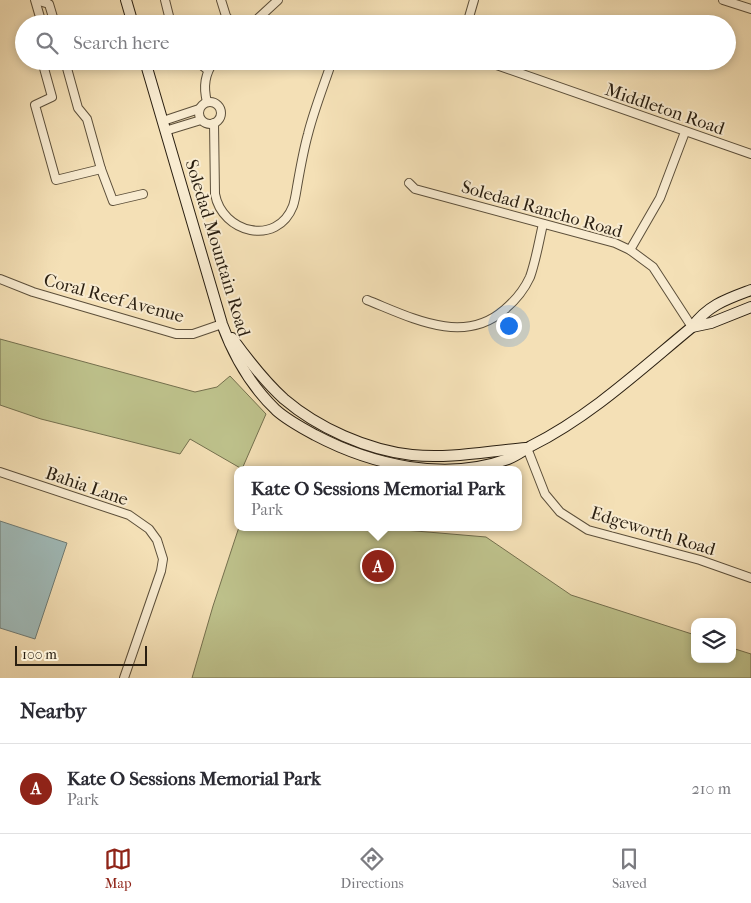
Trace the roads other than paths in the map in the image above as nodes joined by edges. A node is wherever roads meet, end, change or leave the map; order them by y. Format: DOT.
graph roads {
  1 [pos="36,0"];
  2 [pos="126,0"];
  3 [pos="165,0"];
  4 [pos="221,0"];
  5 [pos="278,0"];
  6 [pos="474,0"];
  7 [pos="723,0"];
  8 [pos="751,9"];
  9 [pos="40,15"];
  10 [pos="52,15"];
  11 [pos="130,15"];
  12 [pos="169,15"];
  13 [pos="226,15"];
  14 [pos="262,15"];
  15 [pos="470,15"];
  16 [pos="44,70"];
  17 [pos="67,70"];
  18 [pos="148,70"];
  19 [pos="208,70"];
  20 [pos="329,70"];
  21 [pos="510,70"];
  22 [pos="207,102"];
  23 [pos="199,109"];
  24 [pos="201,120"];
  25 [pos="214,123"];
  26 [pos="164,126"];
  27 [pos="685,132"];
  28 [pos="751,154"];
  29 [pos="101,169"];
  30 [pos="409,183"];
  31 [pos="143,194"];
  32 [pos="543,224"];
  33 [pos="630,250"];
  34 [pos="0,278"];
  35 [pos="751,290"];
  36 [pos="366,300"];
  37 [pos="751,307"];
  38 [pos="222,324"];
  39 [pos="692,327"];
  40 [pos="527,448"];
  41 [pos="407,466"];
  42 [pos="469,466"];
  43 [pos="0,472"];
  44 [pos="751,578"];
  45 [pos="124,678"];
  1 -- 9 [label="street"];
  1 -- 10 [label="street"];
  2 -- 11 [label="main road"];
  3 -- 12 [label="street"];
  4 -- 13 [label="street"];
  5 -- 14 [label="street"];
  6 -- 15 [label="street"];
  7 -- 8 [label="street"];
  16 -- 29 [label="street"];
  17 -- 29 [label="street"];
  18 -- 26 [label="main road, Soledad Mountain Road"];
  19 -- 22 [label="street"];
  20 -- 25 [label="street"];
  21 -- 27 [label="street, Middleton Road"];
  22 -- 23 [label="street"];
  22 -- 25 [label="street"];
  23 -- 24 [label="street"];
  23 -- 26 [label="street"];
  24 -- 25 [label="street"];
  24 -- 26 [label="street"];
  26 -- 38 [label="main road, Soledad Mountain Road"];
  27 -- 28 [label="street, Middleton Road"];
  27 -- 33 [label="street"];
  29 -- 31 [label="street"];
  30 -- 32 [label="street, Soledad Rancho Road"];
  32 -- 33 [label="street, Soledad Rancho Road"];
  32 -- 36 [label="street"];
  33 -- 39 [label="street, Soledad Rancho Road"];
  34 -- 38 [label="street, Coral Reef Avenue"];
  35 -- 39 [label="main road, Soledad Mountain Road"];
  37 -- 39 [label="main road, Soledad Mountain Road"];
  38 -- 40 [label="main road"];
  38 -- 41 [label="main road, Soledad Mountain Road"];
  39 -- 40 [label="main road, Soledad Mountain Road"];
  40 -- 42 [label="main road, Soledad Mountain Road"];
  40 -- 44 [label="street, Edgeworth Road"];
  43 -- 45 [label="street, Bahia Lane"];
}
